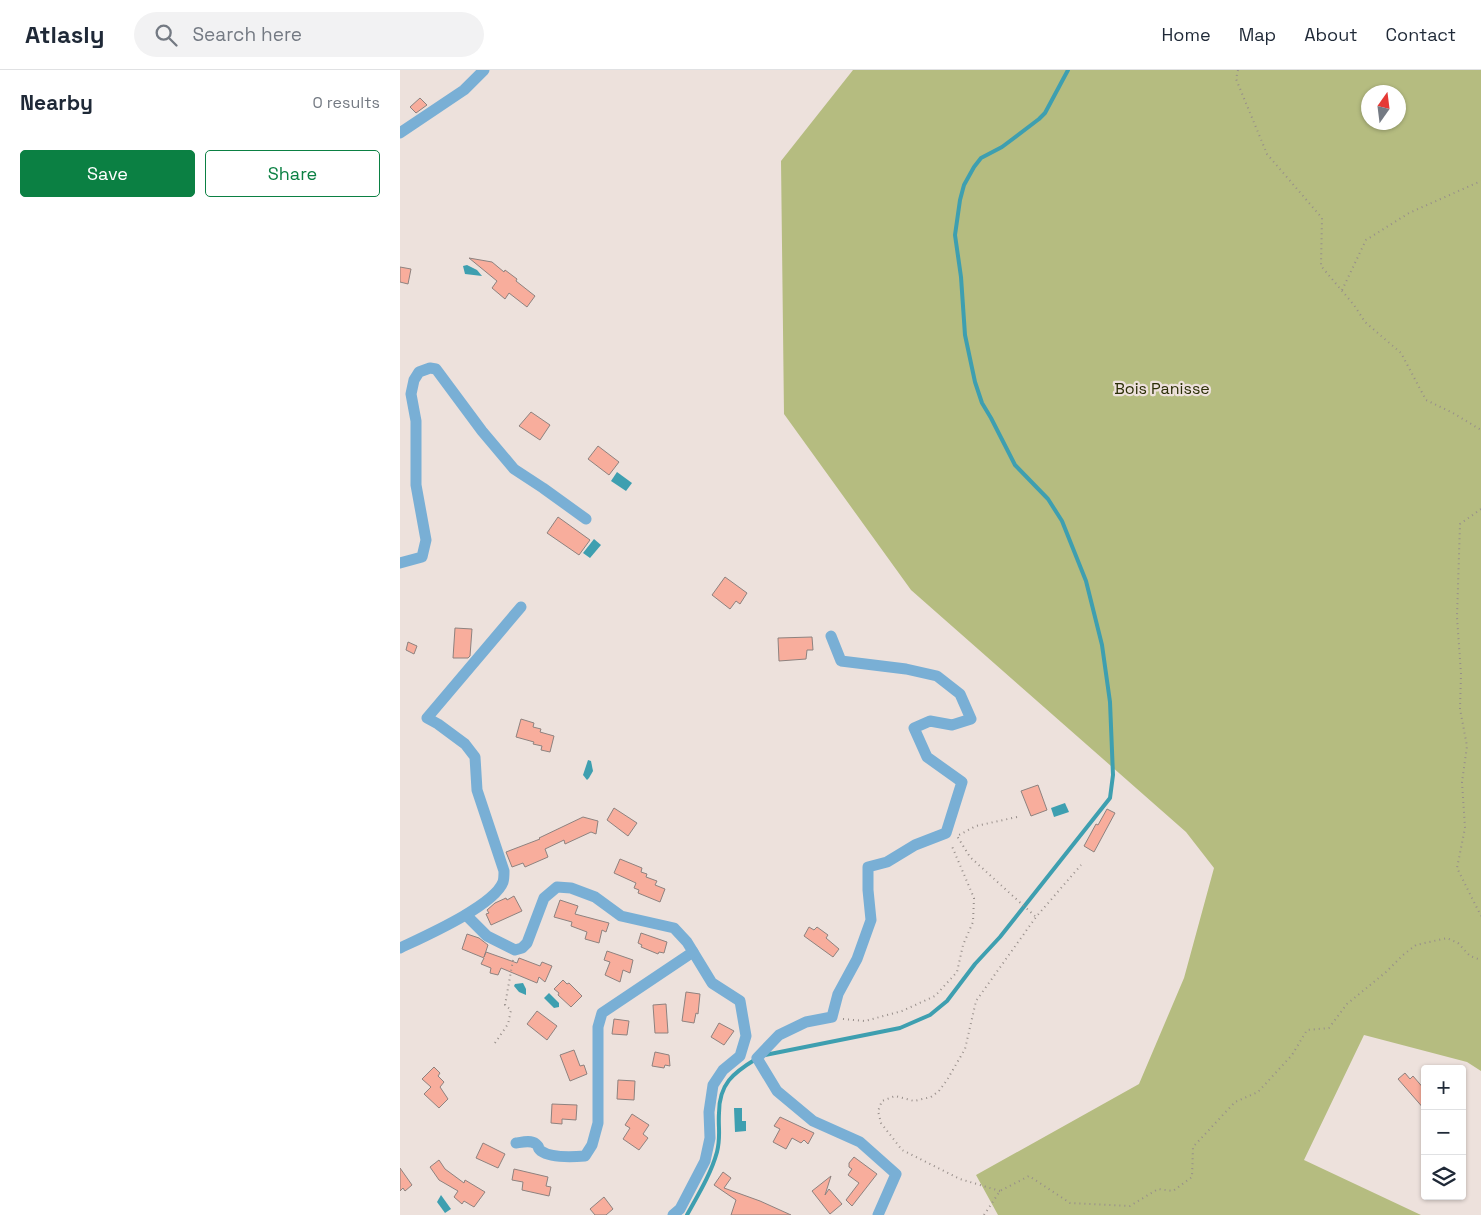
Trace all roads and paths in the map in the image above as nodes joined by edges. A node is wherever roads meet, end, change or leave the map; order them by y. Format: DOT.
graph roads {
  1 [pos="484,70"];
  2 [pos="1238,70"];
  3 [pos="400,133"];
  4 [pos="1481,181"];
  5 [pos="1342,290"];
  6 [pos="1481,430"];
  7 [pos="1481,509"];
  8 [pos="586,519"];
  9 [pos="400,563"];
  10 [pos="521,607"];
  11 [pos="831,636"];
  12 [pos="1017,817"];
  13 [pos="946,833"];
  14 [pos="1080,865"];
  15 [pos="466,915"];
  16 [pos="1481,916"];
  17 [pos="1036,917"];
  18 [pos="400,948"];
  19 [pos="515,950"];
  20 [pos="693,952"];
  21 [pos="1481,960"];
  22 [pos="832,1017"];
  23 [pos="495,1043"];
  24 [pos="516,1143"];
  25 [pos="1000,1191"];
  26 [pos="673,1215"];
  27 [pos="878,1215"];
  28 [pos="984,1215"];
  1 -- 3 [label="street"];
  2 -- 5 [label="path"];
  4 -- 5 [label="path"];
  5 -- 6 [label="path"];
  7 -- 16 [label="path"];
  8 -- 9 [label="street"];
  10 -- 15 [label="street"];
  11 -- 13 [label="street"];
  12 -- 17 [label="path"];
  13 -- 22 [label="street"];
  13 -- 22 [label="path"];
  14 -- 17 [label="path"];
  15 -- 18 [label="street"];
  15 -- 19 [label="street"];
  17 -- 25 [label="path"];
  19 -- 20 [label="street"];
  19 -- 23 [label="path"];
  20 -- 24 [label="street"];
  20 -- 26 [label="street"];
  21 -- 25 [label="path"];
  22 -- 27 [label="street"];
  25 -- 28 [label="path"];
}
